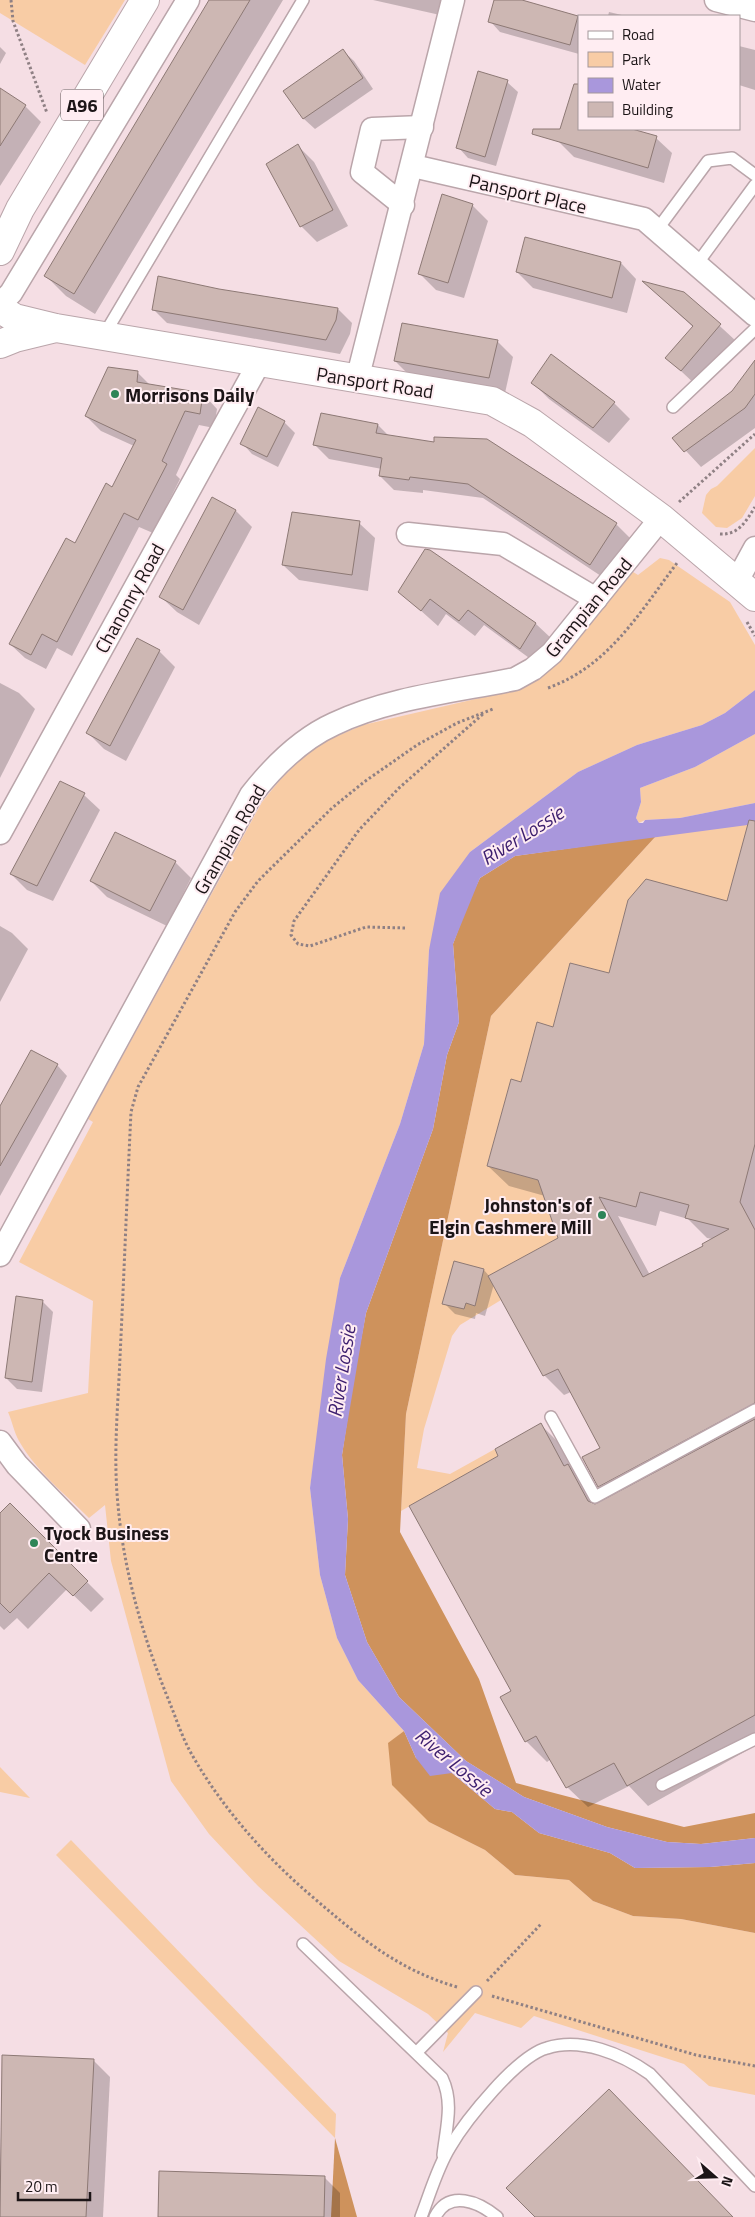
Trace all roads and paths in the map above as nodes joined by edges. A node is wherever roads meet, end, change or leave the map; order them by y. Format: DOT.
graph roads {
  1 [pos="11,0"];
  2 [pos="145,0"];
  3 [pos="188,0"];
  4 [pos="303,0"];
  5 [pos="453,0"];
  6 [pos="716,0"];
  7 [pos="755,10"];
  8 [pos="47,114"];
  9 [pos="422,127"];
  10 [pos="412,166"];
  11 [pos="755,175"];
  12 [pos="755,185"];
  13 [pos="403,205"];
  14 [pos="20,209"];
  15 [pos="650,225"];
  16 [pos="0,231"];
  17 [pos="0,251"];
  18 [pos="697,264"];
  19 [pos="0,304"];
  20 [pos="0,309"];
  21 [pos="755,314"];
  22 [pos="56,328"];
  23 [pos="755,329"];
  24 [pos="104,336"];
  25 [pos="0,344"];
  26 [pos="259,363"];
  27 [pos="357,380"];
  28 [pos="673,406"];
  29 [pos="755,434"];
  30 [pos="755,507"];
  31 [pos="661,518"];
  32 [pos="408,534"];
  33 [pos="693,543"];
  34 [pos="755,548"];
  35 [pos="746,589"];
  36 [pos="596,598"];
  37 [pos="544,690"];
  38 [pos="500,706"];
  39 [pos="486,712"];
  40 [pos="0,834"];
  41 [pos="405,928"];
  42 [pos="0,1255"];
  43 [pos="755,1410"];
  44 [pos="551,1418"];
  45 [pos="1,1446"];
  46 [pos="79,1529"];
  47 [pos="755,1739"];
  48 [pos="662,1785"];
  49 [pos="542,1924"];
  50 [pos="303,1944"];
  51 [pos="476,1992"];
  52 [pos="418,2052"];
  53 [pos="755,2066"];
  54 [pos="442,2161"];
  55 [pos="755,2186"];
  56 [pos="421,2217"];
  57 [pos="435,2217"];
  58 [pos="497,2217"];
  1 -- 8 [label="path"];
  2 -- 14 [label="main road, A96"];
  3 -- 19 [label="street"];
  4 -- 24 [label="lane"];
  5 -- 9 [label="street"];
  6 -- 7 [label="street"];
  9 -- 10 [label="street"];
  9 -- 13 [label="street"];
  10 -- 13 [label="street"];
  10 -- 15 [label="street, Pansport Place"];
  11 -- 15 [label="lane"];
  12 -- 18 [label="lane"];
  13 -- 27 [label="street"];
  14 -- 16 [label="main road, A96"];
  14 -- 17 [label="main road, A96"];
  15 -- 18 [label="street"];
  18 -- 21 [label="street"];
  20 -- 22 [label="main road, Pansport Road"];
  22 -- 24 [label="main road, Pansport Road"];
  22 -- 25 [label="main road"];
  23 -- 28 [label="lane"];
  24 -- 26 [label="main road, Pansport Road"];
  26 -- 27 [label="main road, Pansport Road"];
  26 -- 40 [label="street, Chanonry Road"];
  27 -- 31 [label="main road, Pansport Road"];
  29 -- 31 [label="path"];
  30 -- 33 [label="path"];
  31 -- 33 [label="main road, Pansport Road"];
  31 -- 36 [label="street, Grampian Road"];
  32 -- 36 [label="street"];
  33 -- 35 [label="main road, Pansport Road"];
  33 -- 37 [label="path"];
  34 -- 35 [label="street"];
  36 -- 42 [label="street, Grampian Road"];
  38 -- 39 [label="path"];
  39 -- 41 [label="path"];
  39 -- 51 [label="path"];
  43 -- 44 [label="lane"];
  45 -- 46 [label="street"];
  47 -- 48 [label="lane"];
  49 -- 51 [label="path"];
  50 -- 52 [label="lane"];
  51 -- 52 [label="lane"];
  51 -- 53 [label="path"];
  52 -- 54 [label="lane"];
  54 -- 55 [label="lane"];
  54 -- 56 [label="lane"];
  57 -- 58 [label="lane"];
}
